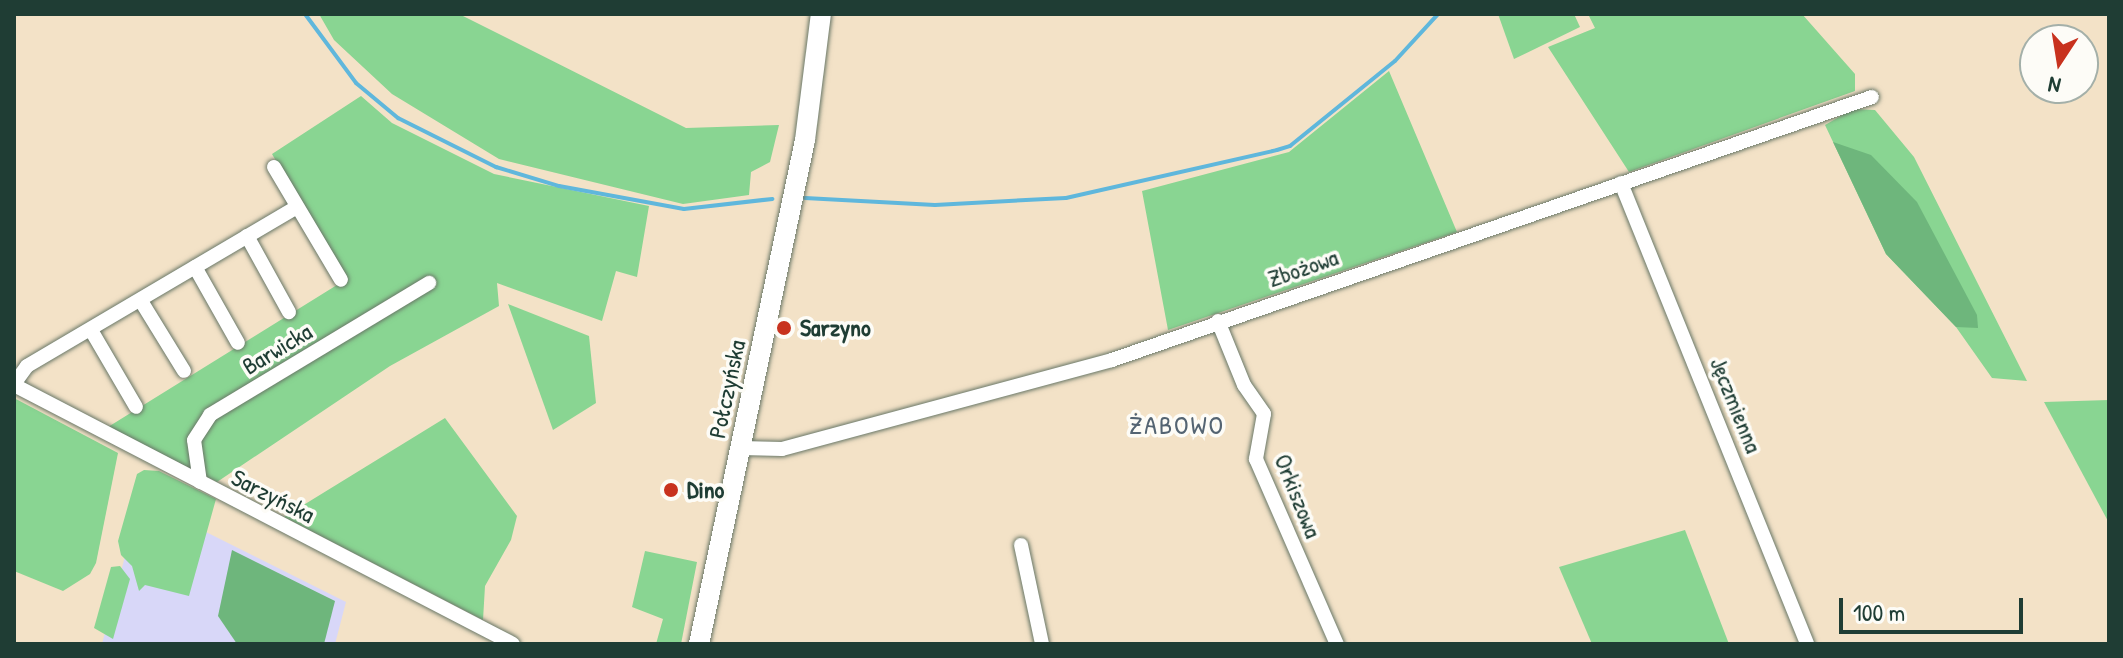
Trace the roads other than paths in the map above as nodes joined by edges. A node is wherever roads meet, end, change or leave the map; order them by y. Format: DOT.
graph roads {
  1 [pos="821,14"];
  2 [pos="1872,97"];
  3 [pos="274,167"];
  4 [pos="1621,183"];
  5 [pos="297,207"];
  6 [pos="247,236"];
  7 [pos="195,267"];
  8 [pos="341,280"];
  9 [pos="429,283"];
  10 [pos="141,301"];
  11 [pos="289,312"];
  12 [pos="1218,321"];
  13 [pos="91,330"];
  14 [pos="238,343"];
  15 [pos="184,371"];
  16 [pos="14,385"];
  17 [pos="136,407"];
  18 [pos="741,448"];
  19 [pos="200,482"];
  20 [pos="1021,545"];
  21 [pos="513,644"];
  22 [pos="699,644"];
  23 [pos="1042,644"];
  24 [pos="1337,644"];
  25 [pos="1807,644"];
  1 -- 18 [label="main road, Połczyńska"];
  2 -- 4 [label="street, Zbożowa"];
  3 -- 5 [label="street"];
  4 -- 12 [label="street, Zbożowa"];
  4 -- 25 [label="street, Jęczmienna"];
  5 -- 6 [label="street"];
  5 -- 8 [label="street"];
  6 -- 7 [label="street"];
  6 -- 11 [label="street"];
  7 -- 10 [label="street"];
  7 -- 14 [label="street"];
  9 -- 19 [label="street, Barwicka"];
  10 -- 13 [label="street"];
  10 -- 15 [label="street"];
  12 -- 18 [label="street, Zbożowa"];
  12 -- 24 [label="street, Orkiszowa"];
  13 -- 16 [label="street"];
  13 -- 17 [label="street"];
  16 -- 19 [label="street, Sarzyńska"];
  18 -- 22 [label="main road, Połczyńska"];
  19 -- 21 [label="street, Sarzyńska"];
  20 -- 23 [label="street"];
}
